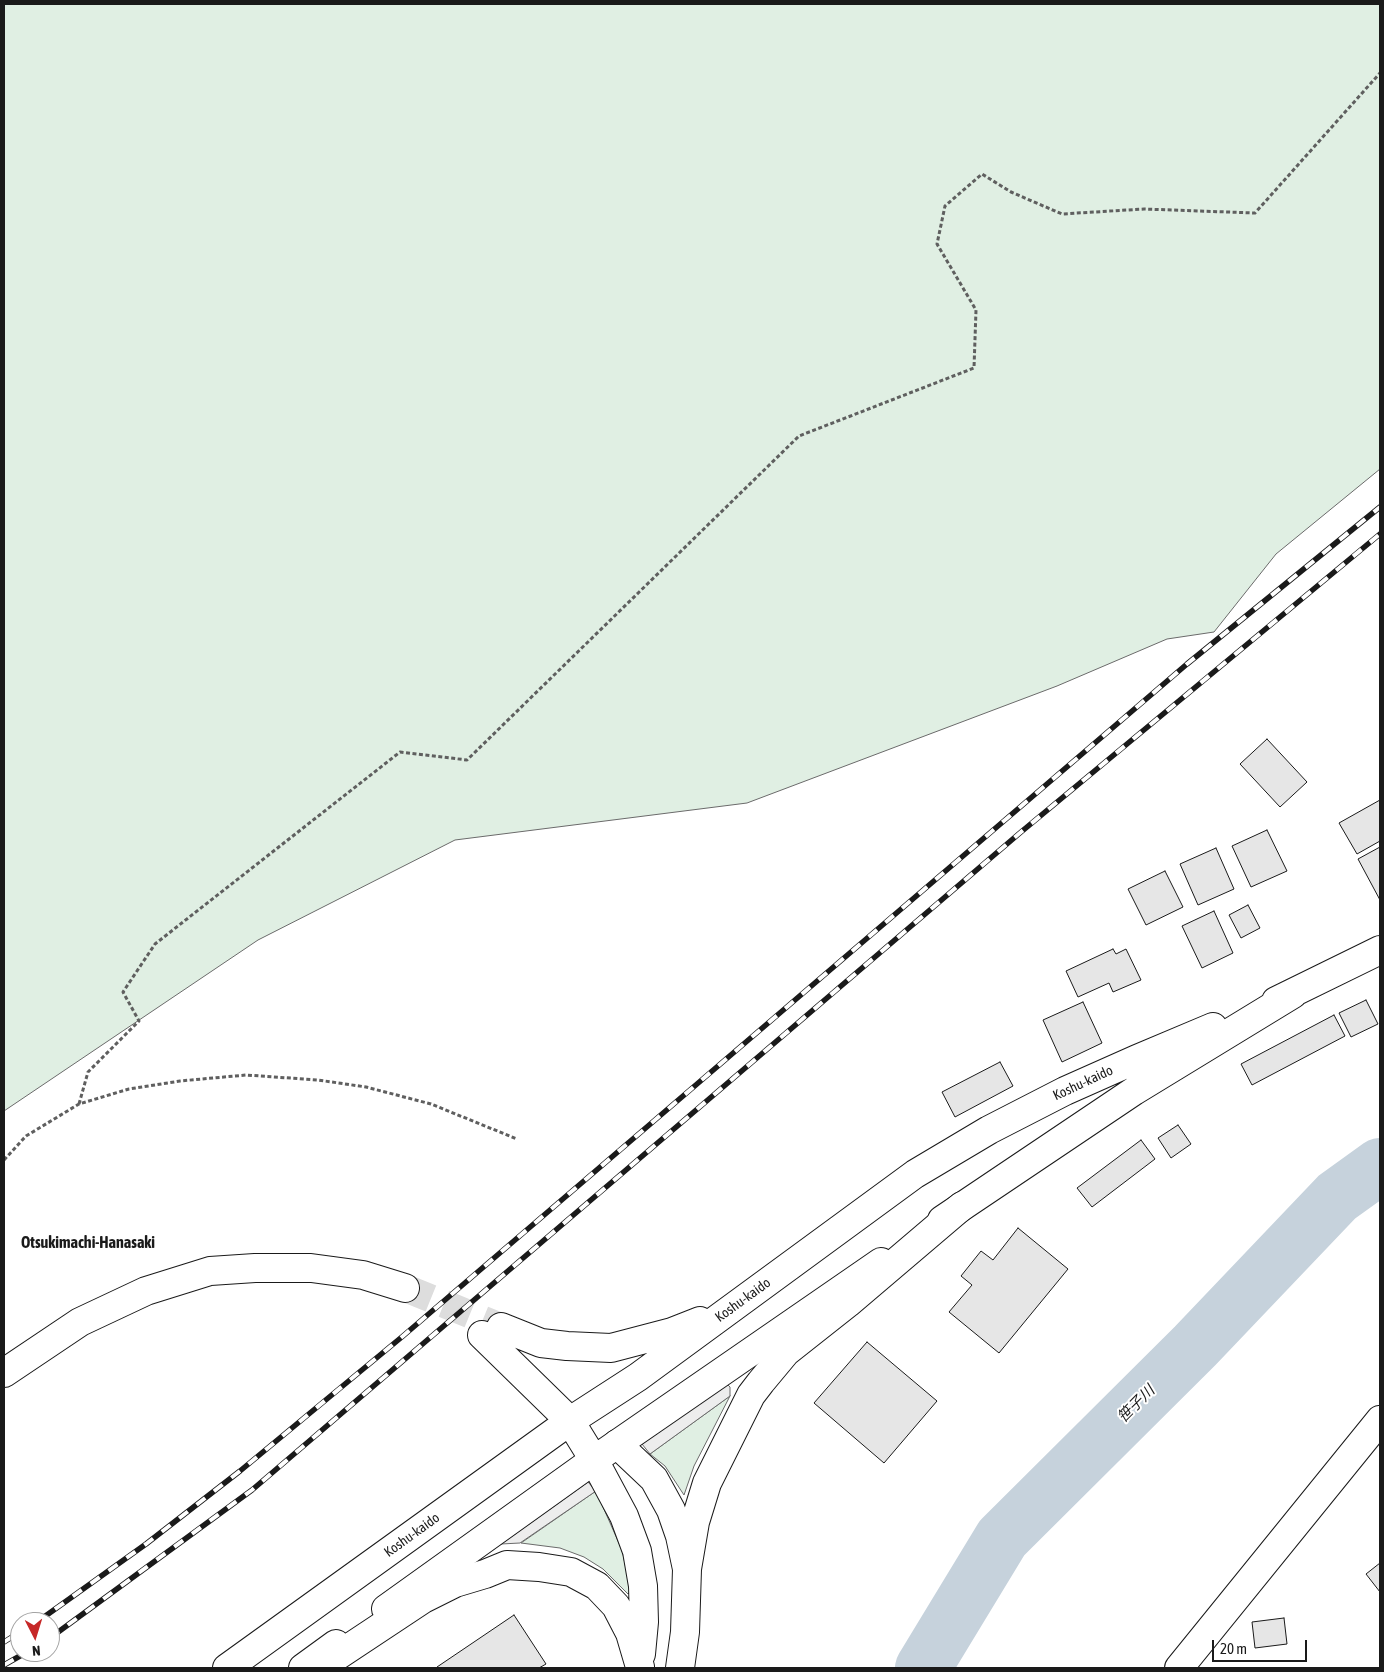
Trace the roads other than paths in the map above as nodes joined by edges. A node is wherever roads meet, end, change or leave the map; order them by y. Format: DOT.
graph roads {
  1 [pos="1380,950"];
  2 [pos="1293,994"];
  3 [pos="962,1206"];
  4 [pos="405,1288"];
  5 [pos="730,1309"];
  6 [pos="4,1373"];
  7 [pos="1380,1420"];
  8 [pos="570,1421"];
  9 [pos="617,1444"];
  10 [pos="594,1460"];
  11 [pos="687,1569"];
  12 [pos="227,1668"];
  13 [pos="303,1668"];
  14 [pos="319,1668"];
  15 [pos="640,1668"];
  16 [pos="680,1668"];
  17 [pos="1179,1668"];
  1 -- 2 [label="main road, Koshu-kaido"];
  2 -- 3 [label="main road, Koshu-kaido"];
  2 -- 5 [label="main road, Koshu-kaido"];
  3 -- 9 [label="main road, Koshu-kaido"];
  3 -- 11 [label="main road"];
  4 -- 6 [label="main road"];
  5 -- 8 [label="main road, Koshu-kaido"];
  5 -- 8 [label="main road"];
  7 -- 17 [label="main road"];
  8 -- 9 [label="main road"];
  8 -- 10 [label="main road"];
  8 -- 12 [label="main road, Koshu-kaido"];
  9 -- 10 [label="main road, Koshu-kaido"];
  9 -- 11 [label="main road"];
  10 -- 13 [label="main road, Koshu-kaido"];
  10 -- 15 [label="main road"];
  11 -- 16 [label="main road"];
  14 -- 15 [label="main road"];
}
